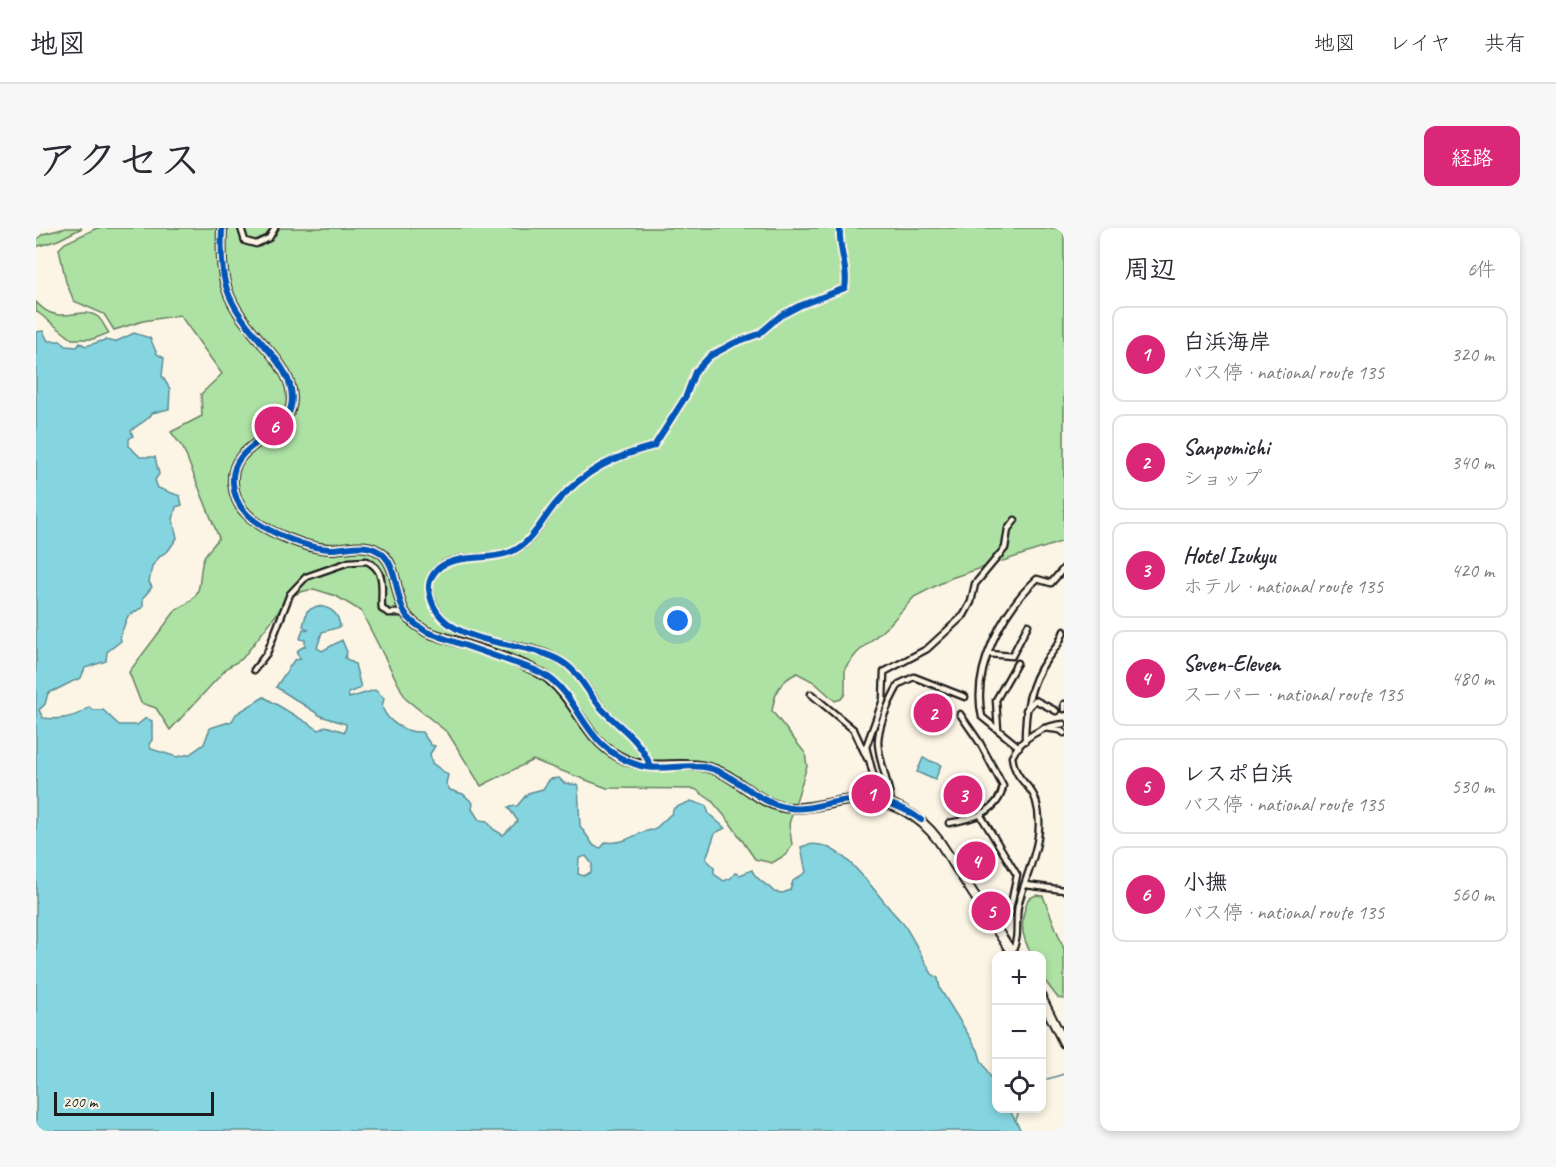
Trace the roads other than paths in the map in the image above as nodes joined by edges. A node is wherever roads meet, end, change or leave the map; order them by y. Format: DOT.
graph roads {
  1 [pos="222,228"];
  2 [pos="241,228"];
  3 [pos="275,228"];
  4 [pos="840,228"];
  5 [pos="1015,520"];
  6 [pos="1064,568"];
  7 [pos="405,613"];
  8 [pos="1029,624"];
  9 [pos="1064,631"];
  10 [pos="988,654"];
  11 [pos="1017,663"];
  12 [pos="254,670"];
  13 [pos="811,694"];
  14 [pos="965,697"];
  15 [pos="1064,704"];
  16 [pos="1064,709"];
  17 [pos="1026,710"];
  18 [pos="1056,711"];
  19 [pos="960,714"];
  20 [pos="1064,724"];
  21 [pos="1044,728"];
  22 [pos="998,730"];
  23 [pos="1064,733"];
  24 [pos="1025,741"];
  25 [pos="1019,747"];
  26 [pos="869,759"];
  27 [pos="651,768"];
  28 [pos="880,801"];
  29 [pos="891,803"];
  30 [pos="981,816"];
  31 [pos="949,823"];
  32 [pos="1026,885"];
  33 [pos="1064,890"];
  34 [pos="990,918"];
  35 [pos="1011,951"];
  36 [pos="1014,951"];
  37 [pos="1044,1005"];
  38 [pos="1064,1044"];
  1 -- 7 [label="highway"];
  2 -- 3 [label="street"];
  4 -- 27 [label="street"];
  5 -- 26 [label="street"];
  6 -- 10 [label="street"];
  7 -- 12 [label="street"];
  7 -- 27 [label="highway"];
  8 -- 10 [label="street"];
  9 -- 17 [label="street"];
  10 -- 22 [label="street"];
  11 -- 22 [label="street"];
  13 -- 26 [label="street"];
  14 -- 29 [label="street"];
  15 -- 16 [label="street"];
  17 -- 18 [label="street"];
  17 -- 24 [label="street"];
  19 -- 30 [label="street"];
  20 -- 21 [label="street"];
  21 -- 23 [label="street"];
  21 -- 24 [label="street"];
  22 -- 25 [label="street"];
  24 -- 25 [label="street"];
  25 -- 32 [label="street"];
  26 -- 28 [label="street"];
  27 -- 28 [label="highway"];
  28 -- 29 [label="highway"];
  29 -- 34 [label="highway"];
  30 -- 31 [label="street"];
  30 -- 34 [label="street"];
  32 -- 33 [label="street"];
  32 -- 36 [label="street"];
  34 -- 35 [label="highway"];
  37 -- 38 [label="highway"];
}
